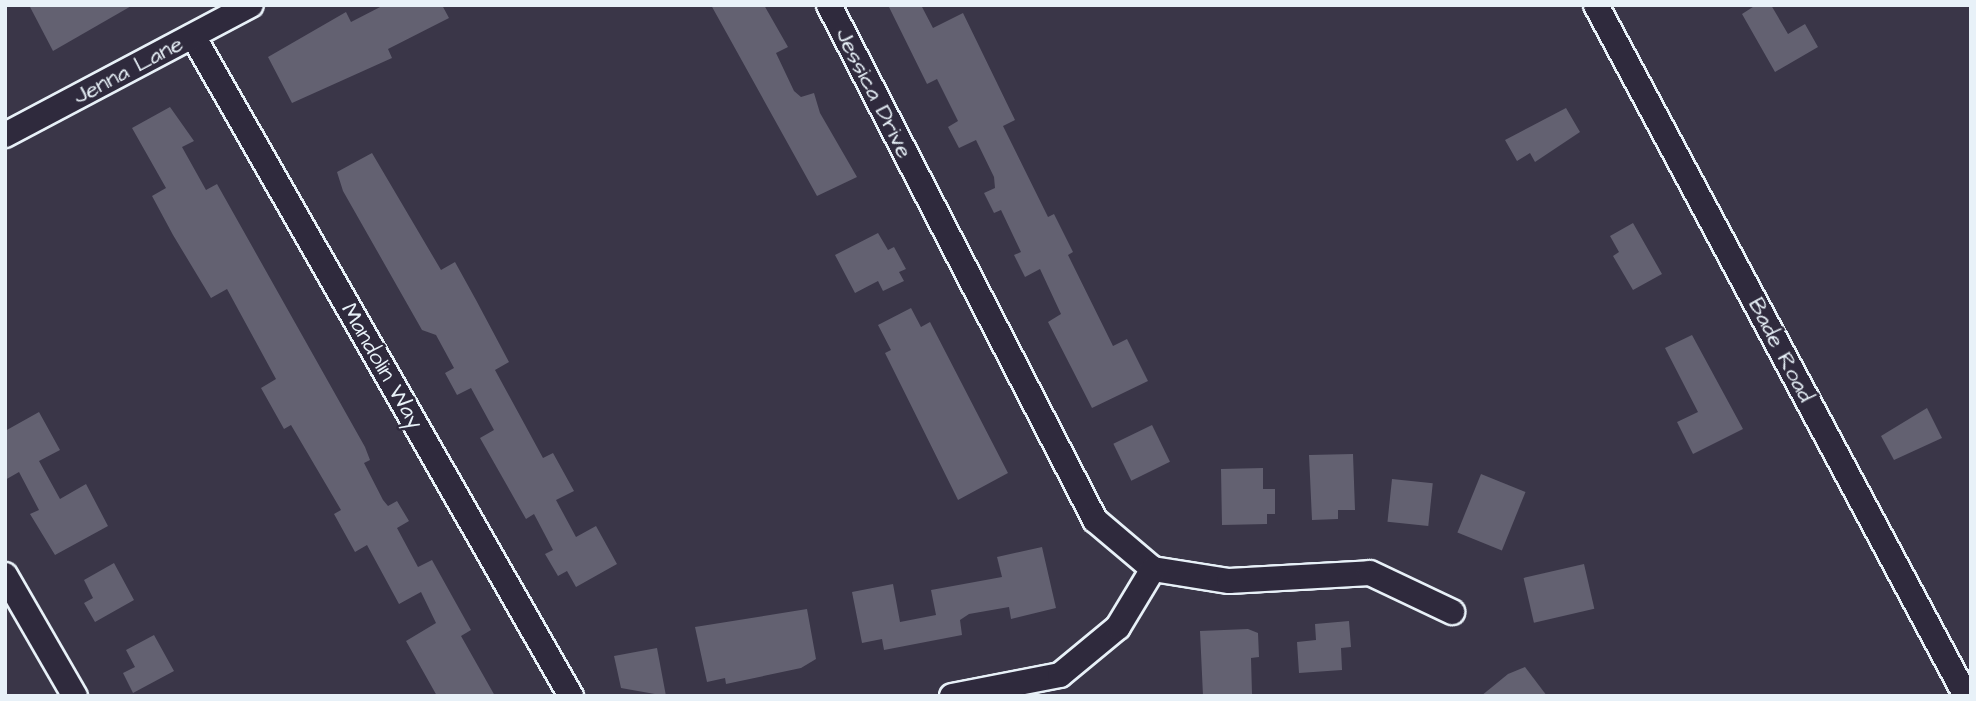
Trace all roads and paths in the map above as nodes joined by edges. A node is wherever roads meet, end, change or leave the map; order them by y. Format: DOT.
graph roads {
  1 [pos="251,5"];
  2 [pos="829,5"];
  3 [pos="1596,5"];
  4 [pos="193,36"];
  5 [pos="5,135"];
  6 [pos="1153,569"];
  7 [pos="5,575"];
  8 [pos="1452,612"];
  9 [pos="75,696"];
  10 [pos="571,696"];
  11 [pos="951,696"];
  12 [pos="1966,696"];
  1 -- 4 [label="street, Jenna Lane"];
  2 -- 6 [label="street, Jessica Drive"];
  3 -- 12 [label="street, Bade Road"];
  4 -- 5 [label="street, Jenna Lane"];
  4 -- 10 [label="street, Mandolin Way"];
  6 -- 8 [label="street"];
  6 -- 11 [label="street"];
  7 -- 9 [label="street"];
}
